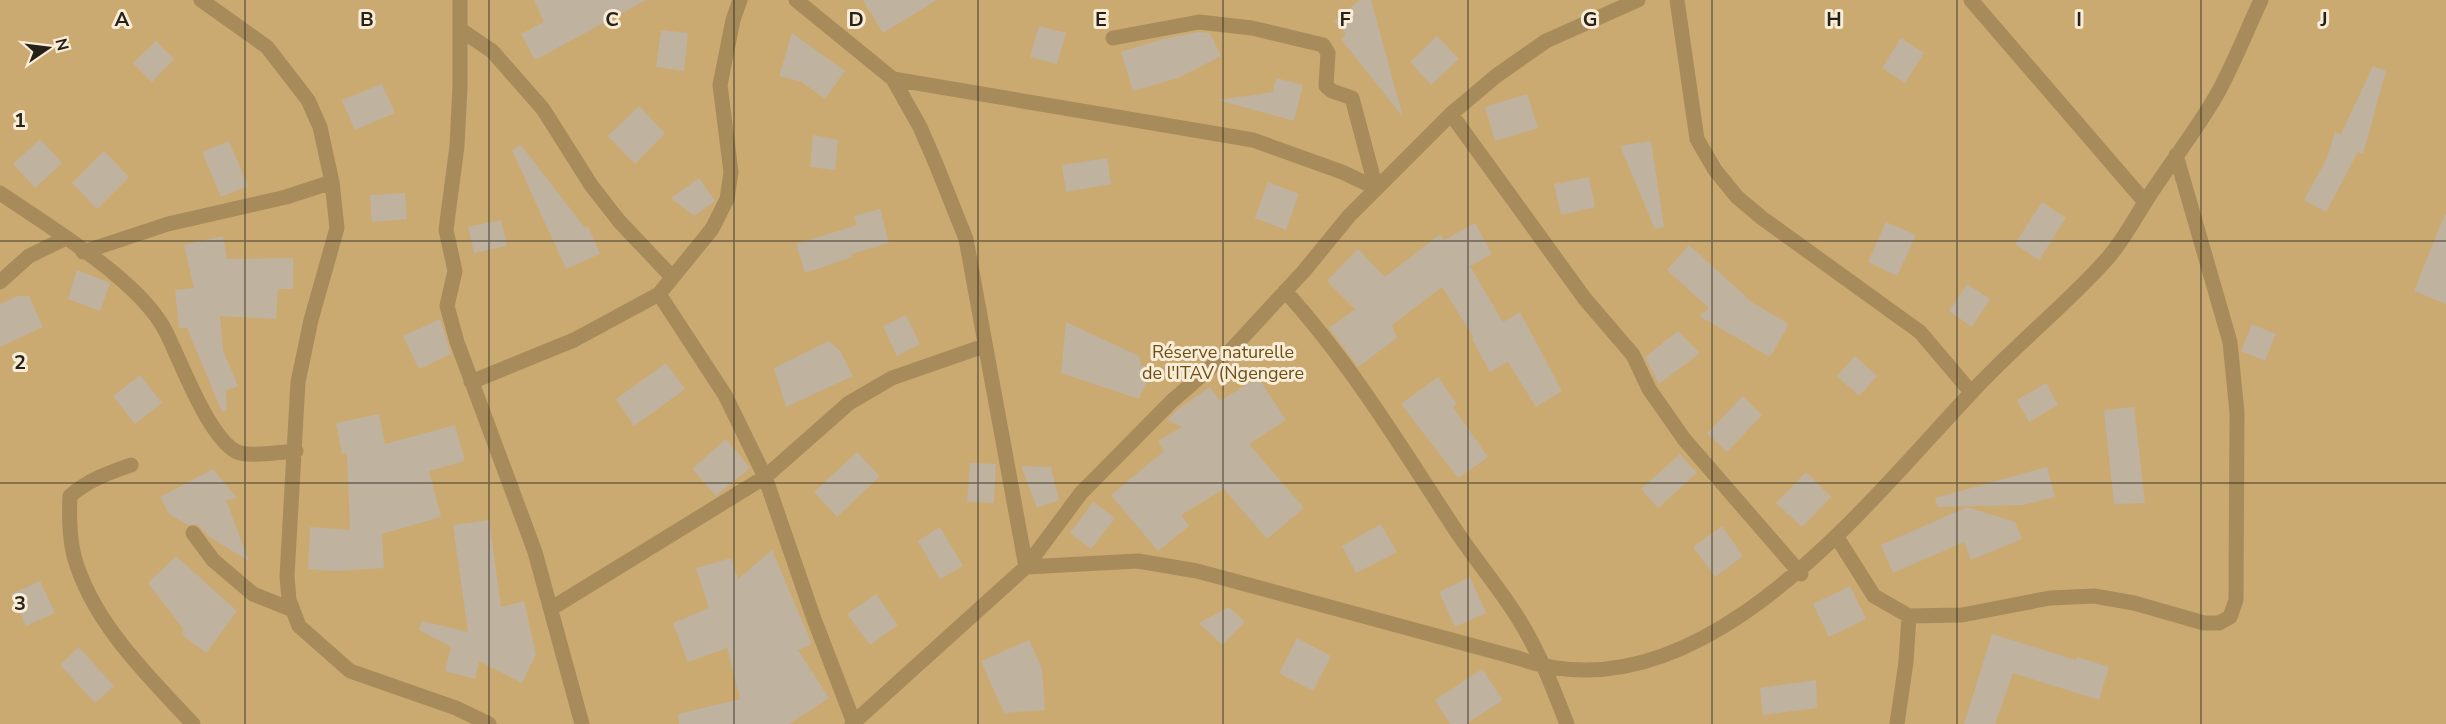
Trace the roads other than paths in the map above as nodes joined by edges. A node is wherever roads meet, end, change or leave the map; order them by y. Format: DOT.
graph roads {
  1 [pos="201,0"];
  2 [pos="460,0"];
  3 [pos="740,0"];
  4 [pos="796,0"];
  5 [pos="1638,0"];
  6 [pos="1677,0"];
  7 [pos="1971,0"];
  8 [pos="2261,0"];
  9 [pos="461,30"];
  10 [pos="1113,38"];
  11 [pos="893,79"];
  12 [pos="1451,114"];
  13 [pos="2176,155"];
  14 [pos="332,182"];
  15 [pos="1376,188"];
  16 [pos="0,193"];
  17 [pos="2145,202"];
  18 [pos="64,239"];
  19 [pos="83,252"];
  20 [pos="672,277"];
  21 [pos="0,282"];
  22 [pos="1285,291"];
  23 [pos="659,294"];
  24 [pos="984,346"];
  25 [pos="471,382"];
  26 [pos="1971,392"];
  27 [pos="296,451"];
  28 [pos="131,465"];
  29 [pos="765,477"];
  30 [pos="193,533"];
  31 [pos="1838,538"];
  32 [pos="1026,567"];
  33 [pos="1801,574"];
  34 [pos="552,608"];
  35 [pos="293,610"];
  36 [pos="1909,616"];
  37 [pos="1546,670"];
  38 [pos="193,724"];
  39 [pos="489,724"];
  40 [pos="582,724"];
  41 [pos="853,724"];
  42 [pos="1567,724"];
  43 [pos="1897,724"];
  1 -- 14 [label="street"];
  2 -- 9 [label="street"];
  3 -- 20 [label="street"];
  4 -- 11 [label="street"];
  5 -- 12 [label="street"];
  6 -- 26 [label="street"];
  7 -- 17 [label="street"];
  8 -- 13 [label="street"];
  9 -- 20 [label="street"];
  9 -- 25 [label="street"];
  10 -- 15 [label="street"];
  11 -- 15 [label="street"];
  11 -- 24 [label="street"];
  12 -- 15 [label="street"];
  12 -- 33 [label="street"];
  13 -- 17 [label="street"];
  13 -- 36 [label="street"];
  14 -- 19 [label="street"];
  14 -- 27 [label="street"];
  15 -- 22 [label="street"];
  16 -- 18 [label="street"];
  17 -- 26 [label="street"];
  18 -- 19 [label="street"];
  18 -- 21 [label="street"];
  19 -- 27 [label="street"];
  20 -- 23 [label="street"];
  22 -- 32 [label="street"];
  22 -- 37 [label="street"];
  23 -- 25 [label="street"];
  23 -- 29 [label="street"];
  24 -- 29 [label="street"];
  24 -- 32 [label="street"];
  25 -- 34 [label="street"];
  26 -- 31 [label="street"];
  27 -- 35 [label="street"];
  28 -- 38 [label="street"];
  29 -- 34 [label="street"];
  29 -- 41 [label="street"];
  30 -- 35 [label="street"];
  31 -- 33 [label="street"];
  31 -- 36 [label="street"];
  32 -- 37 [label="street"];
  32 -- 41 [label="street"];
  33 -- 37 [label="street"];
  34 -- 40 [label="street"];
  35 -- 39 [label="street"];
  36 -- 43 [label="street"];
  37 -- 42 [label="street"];
}
